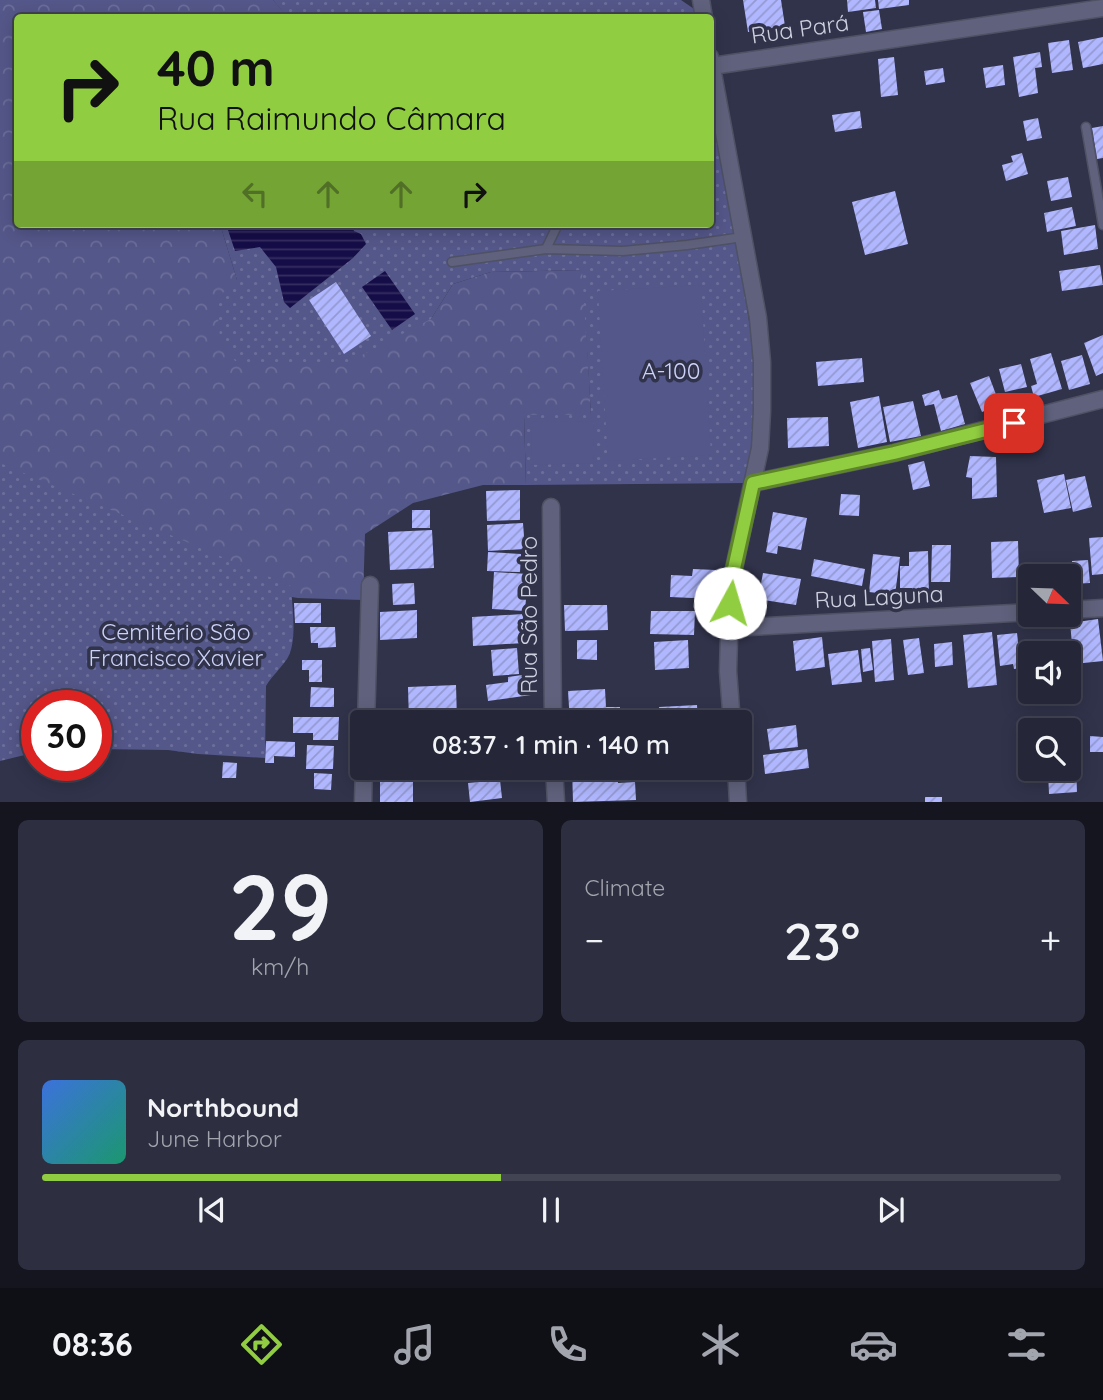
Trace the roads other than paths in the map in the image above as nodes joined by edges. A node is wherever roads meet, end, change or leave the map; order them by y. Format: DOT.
graph roads {
  1 [pos="1103,8"];
  2 [pos="714,61"];
  3 [pos="714,98"];
  4 [pos="1086,127"];
  5 [pos="1103,225"];
  6 [pos="556,228"];
  7 [pos="743,237"];
  8 [pos="546,249"];
  9 [pos="452,262"];
  10 [pos="1103,399"];
  11 [pos="753,483"];
  12 [pos="551,507"];
  13 [pos="370,584"];
  14 [pos="1103,608"];
  15 [pos="1082,609"];
  16 [pos="1018,613"];
  17 [pos="729,628"];
  18 [pos="366,710"];
  19 [pos="553,710"];
  20 [pos="731,710"];
  21 [pos="364,780"];
  22 [pos="555,780"];
  23 [pos="737,780"];
  24 [pos="363,802"];
  25 [pos="556,802"];
  26 [pos="738,802"];
  1 -- 2 [label="street, Rua Pará"];
  3 -- 7 [label="street"];
  4 -- 5 [label="lane"];
  6 -- 8 [label="lane"];
  7 -- 8 [label="lane"];
  7 -- 11 [label="street"];
  8 -- 9 [label="lane"];
  10 -- 11 [label="street"];
  11 -- 17 [label="street"];
  12 -- 19 [label="street, Rua São Pedro"];
  13 -- 18 [label="street"];
  14 -- 15 [label="street"];
  16 -- 17 [label="street, Rua Laguna"];
  17 -- 20 [label="street"];
  21 -- 24 [label="street"];
  22 -- 25 [label="street"];
  23 -- 26 [label="street"];
}
